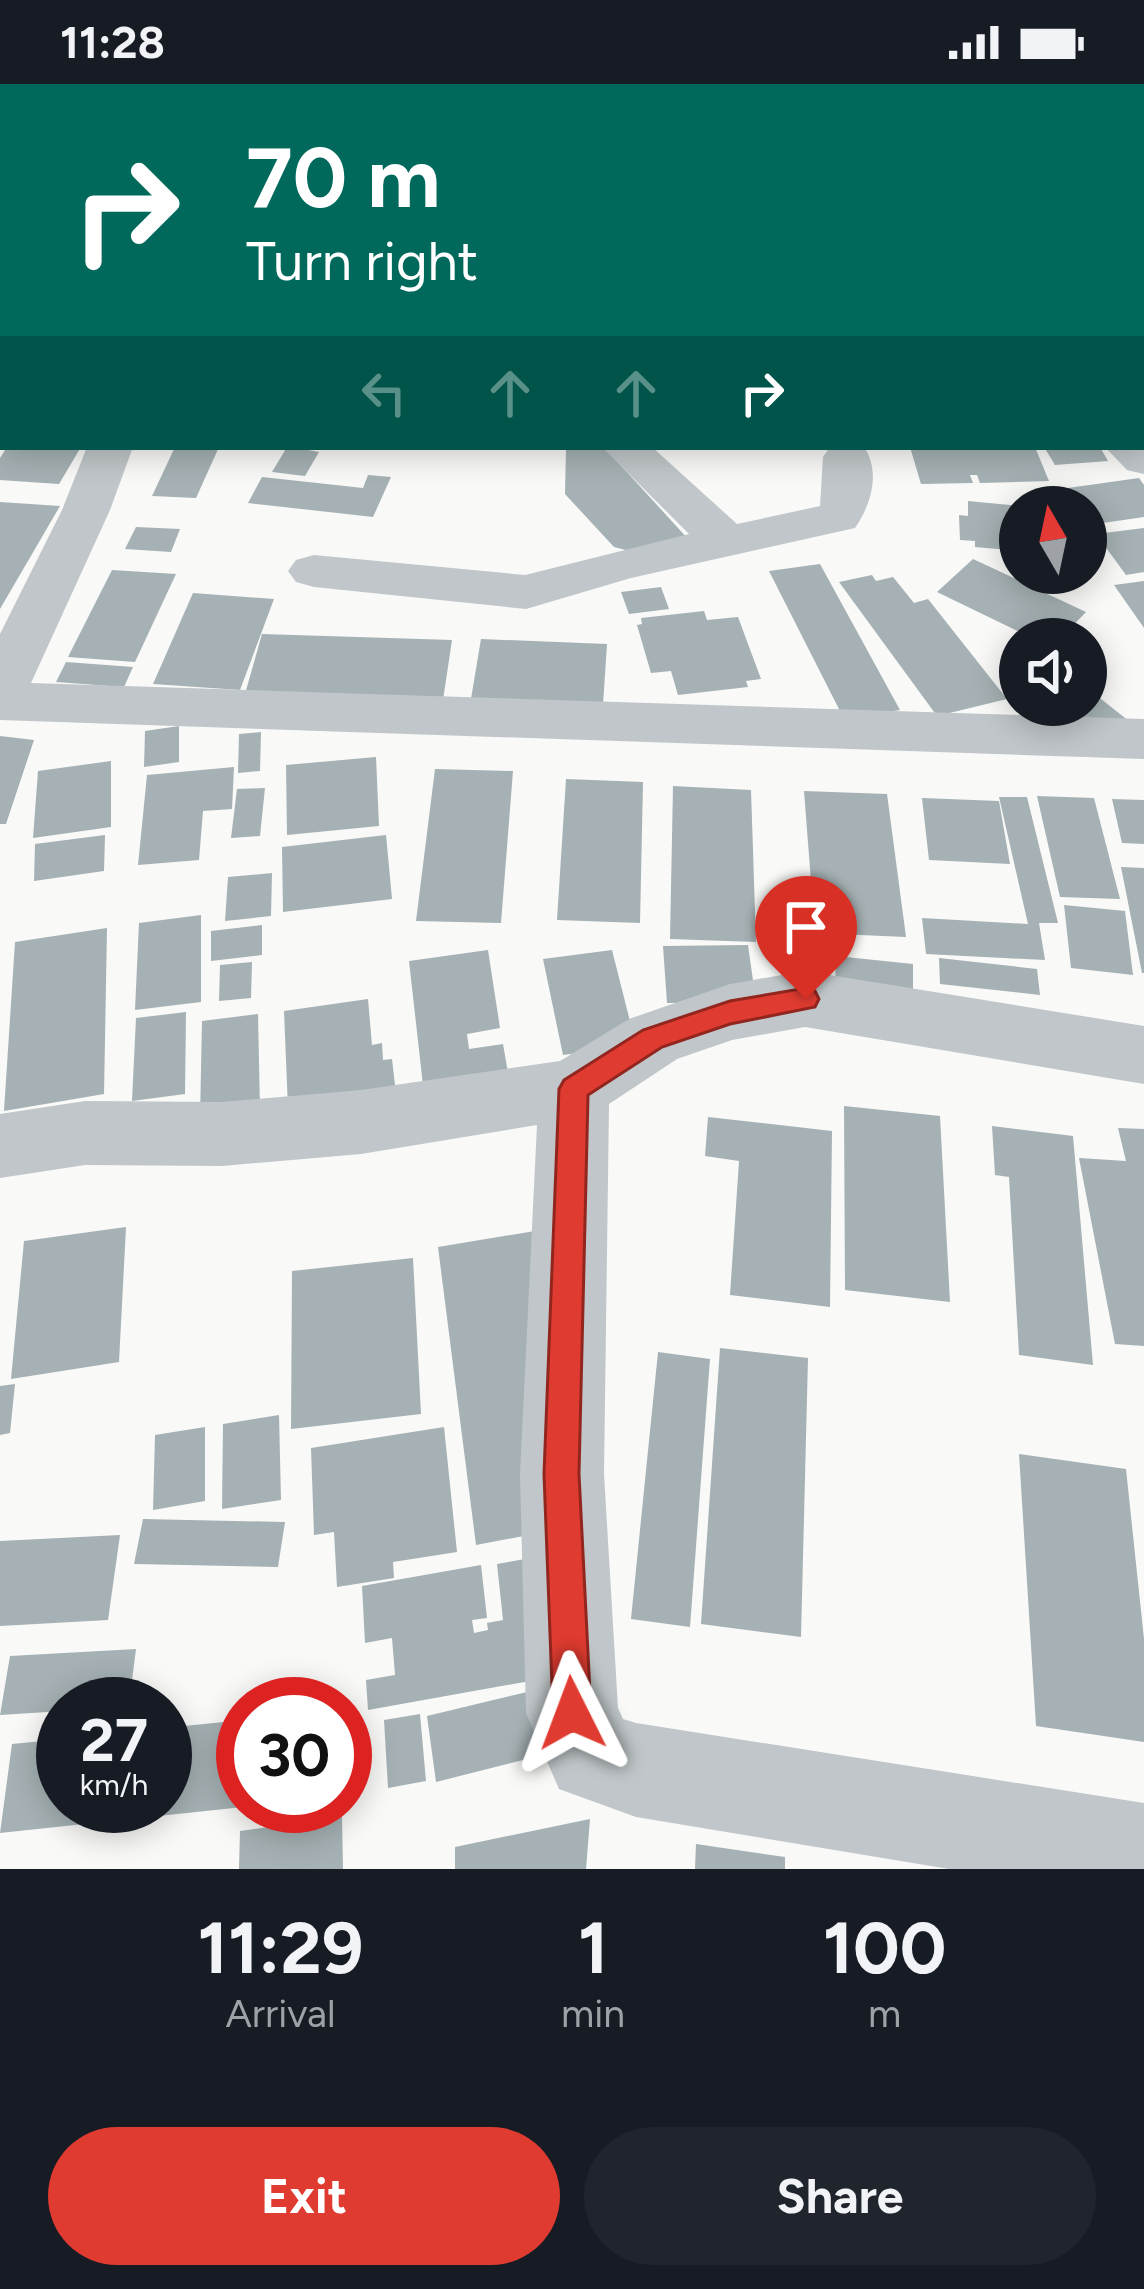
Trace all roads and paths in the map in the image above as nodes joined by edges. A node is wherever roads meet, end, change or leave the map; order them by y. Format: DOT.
graph roads {
  1 [pos="109,450"];
  2 [pos="628,450"];
  3 [pos="847,457"];
  4 [pos="725,540"];
  5 [pos="314,571"];
  6 [pos="0,690"];
  7 [pos="0,701"];
  8 [pos="1144,739"];
  9 [pos="1144,1055"];
  10 [pos="574,1089"];
  11 [pos="0,1146"];
  12 [pos="1144,1852"];
  1 -- 6 [label="street"];
  2 -- 4 [label="street"];
  3 -- 4 [label="street"];
  4 -- 5 [label="street"];
  7 -- 8 [label="street"];
  9 -- 10 [label="street"];
  10 -- 11 [label="street"];
  10 -- 12 [label="street"];
}
